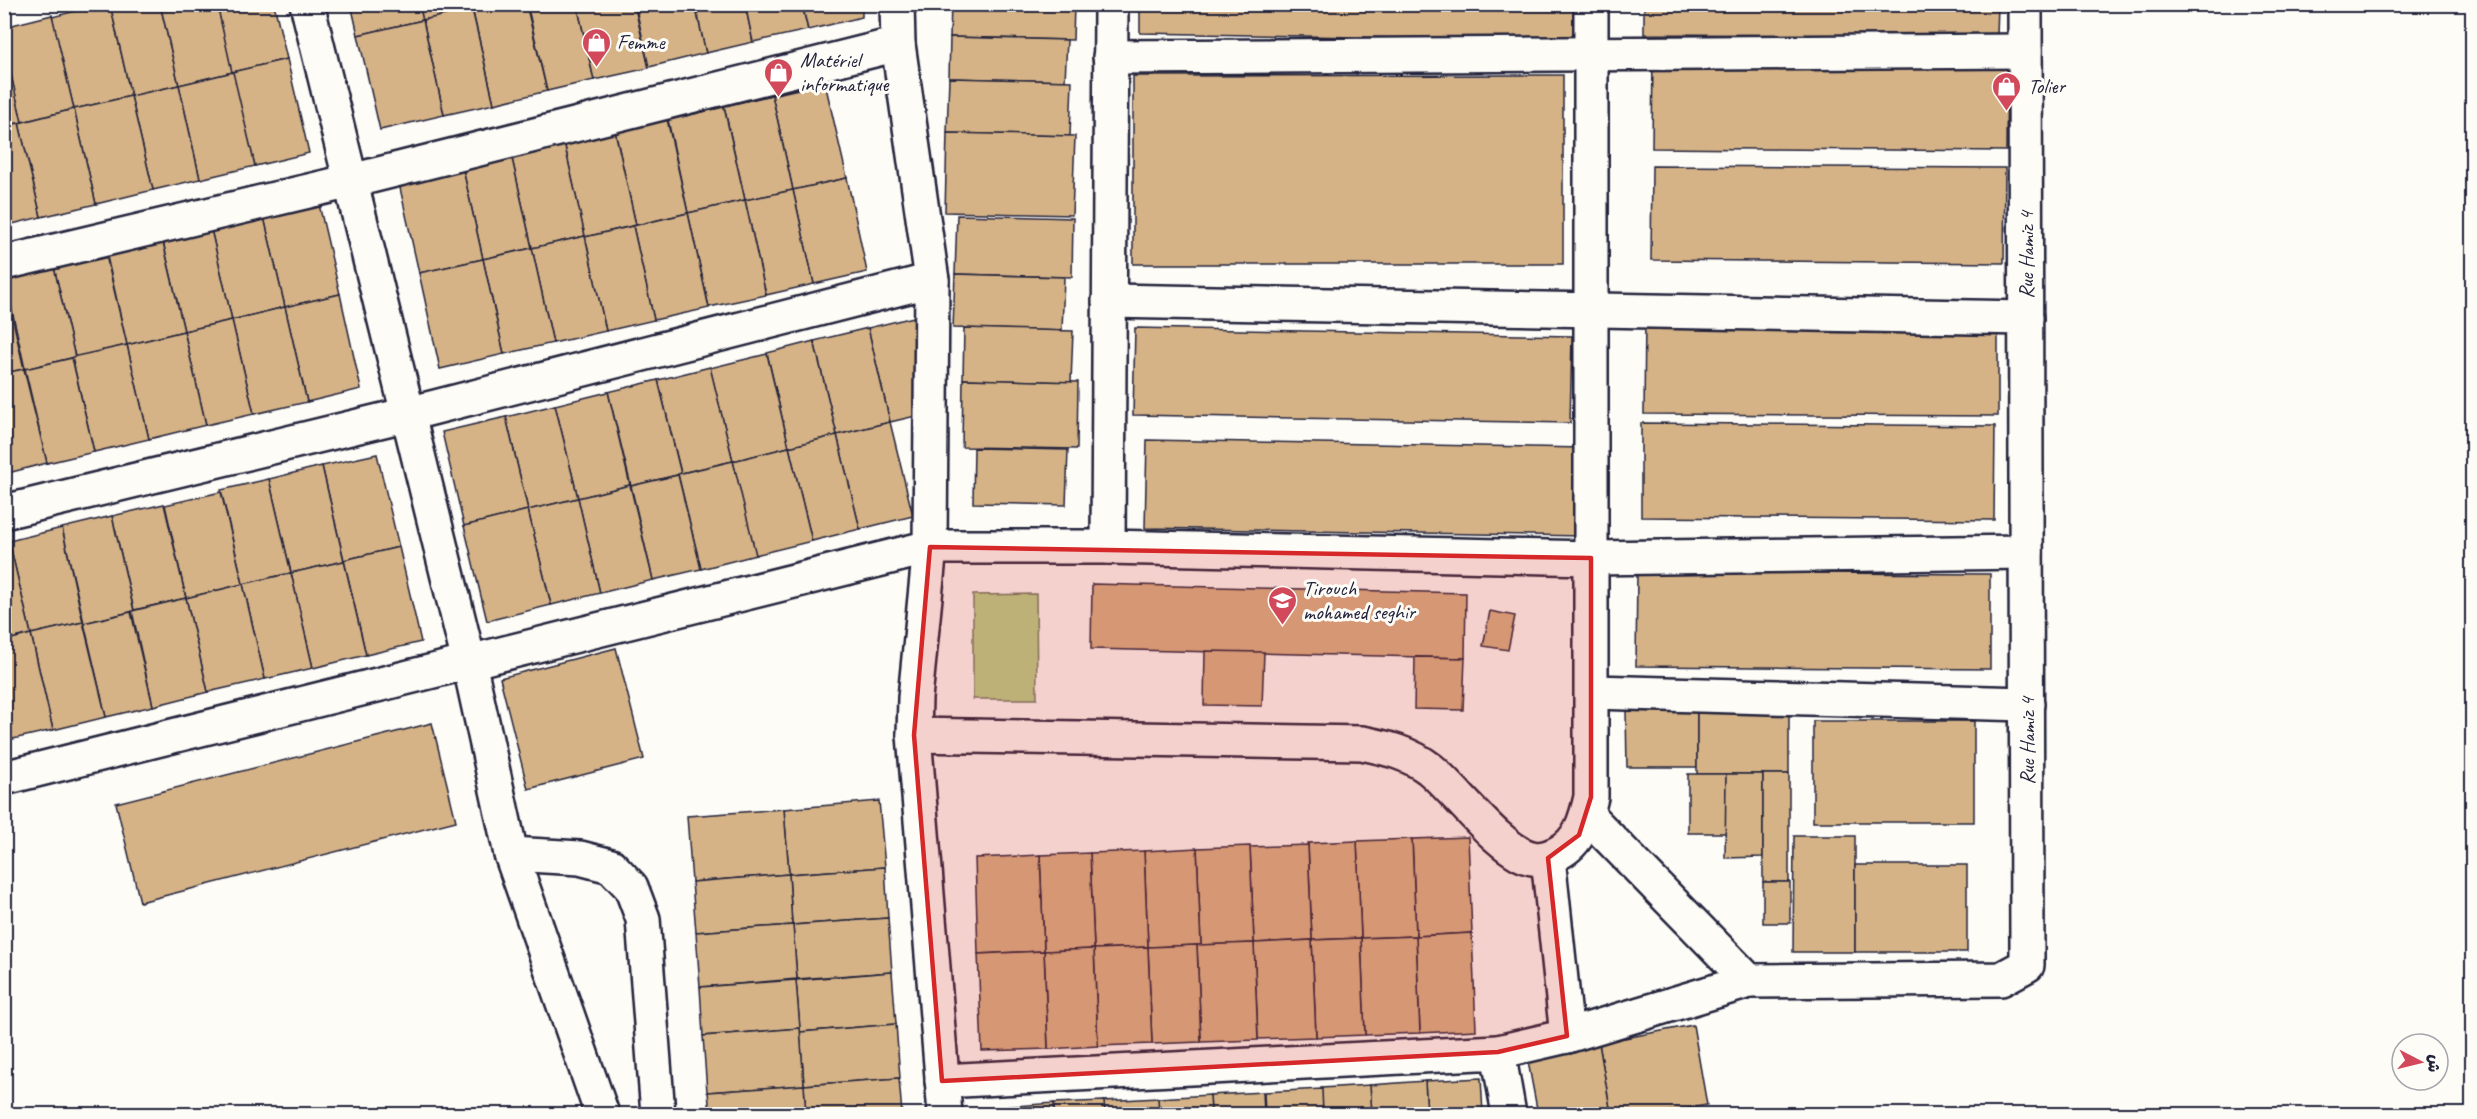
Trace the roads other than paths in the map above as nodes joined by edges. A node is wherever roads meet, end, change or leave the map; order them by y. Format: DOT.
graph roads {
  1 [pos="307,4"];
  2 [pos="897,4"];
  3 [pos="1111,4"];
  4 [pos="1591,4"];
  5 [pos="2025,4"];
  6 [pos="898,44"];
  7 [pos="2025,51"];
  8 [pos="1591,54"];
  9 [pos="1110,57"];
  10 [pos="351,181"];
  11 [pos="4,262"];
  12 [pos="932,280"];
  13 [pos="1109,301"];
  14 [pos="1591,310"];
  15 [pos="2026,318"];
  16 [pos="408,414"];
  17 [pos="4,512"];
  18 [pos="930,547"];
  19 [pos="1108,547"];
  20 [pos="2026,552"];
  21 [pos="1591,558"];
  22 [pos="470,662"];
  23 [pos="1592,692"];
  24 [pos="2027,704"];
  25 [pos="914,735"];
  26 [pos="4,778"];
  27 [pos="1587,815"];
  28 [pos="511,854"];
  29 [pos="1548,858"];
  30 [pos="1749,981"];
  31 [pos="1567,1036"];
  32 [pos="1497,1052"];
  33 [pos="942,1081"];
  34 [pos="602,1114"];
  35 [pos="658,1114"];
  36 [pos="945,1114"];
  37 [pos="1509,1114"];
  1 -- 10 [label="street"];
  2 -- 6 [label="street"];
  3 -- 9 [label="street"];
  4 -- 8 [label="street"];
  5 -- 7 [label="street, Rue Hamiz 4"];
  6 -- 10 [label="street"];
  6 -- 12 [label="street"];
  7 -- 8 [label="street"];
  7 -- 15 [label="street, Rue Hamiz 4"];
  8 -- 9 [label="street"];
  8 -- 14 [label="street"];
  9 -- 13 [label="street"];
  10 -- 11 [label="street"];
  10 -- 16 [label="street"];
  12 -- 16 [label="street"];
  12 -- 18 [label="street"];
  13 -- 14 [label="street"];
  13 -- 19 [label="street"];
  14 -- 15 [label="street"];
  14 -- 21 [label="street"];
  15 -- 20 [label="street, Rue Hamiz 4"];
  16 -- 17 [label="street"];
  16 -- 22 [label="street"];
  18 -- 19 [label="street"];
  18 -- 22 [label="street"];
  18 -- 25 [label="street"];
  19 -- 21 [label="street"];
  20 -- 21 [label="street"];
  20 -- 24 [label="street, Rue Hamiz 4"];
  21 -- 23 [label="street"];
  22 -- 26 [label="street"];
  22 -- 28 [label="street"];
  23 -- 24 [label="street"];
  23 -- 27 [label="street"];
  24 -- 30 [label="street, Rue Hamiz 4"];
  25 -- 29 [label="street"];
  25 -- 33 [label="street"];
  27 -- 29 [label="street"];
  27 -- 30 [label="street"];
  28 -- 34 [label="street"];
  28 -- 35 [label="street"];
  29 -- 31 [label="street"];
  30 -- 31 [label="street"];
  31 -- 32 [label="street"];
  32 -- 33 [label="street"];
  32 -- 37 [label="street"];
  33 -- 36 [label="street"];
}
